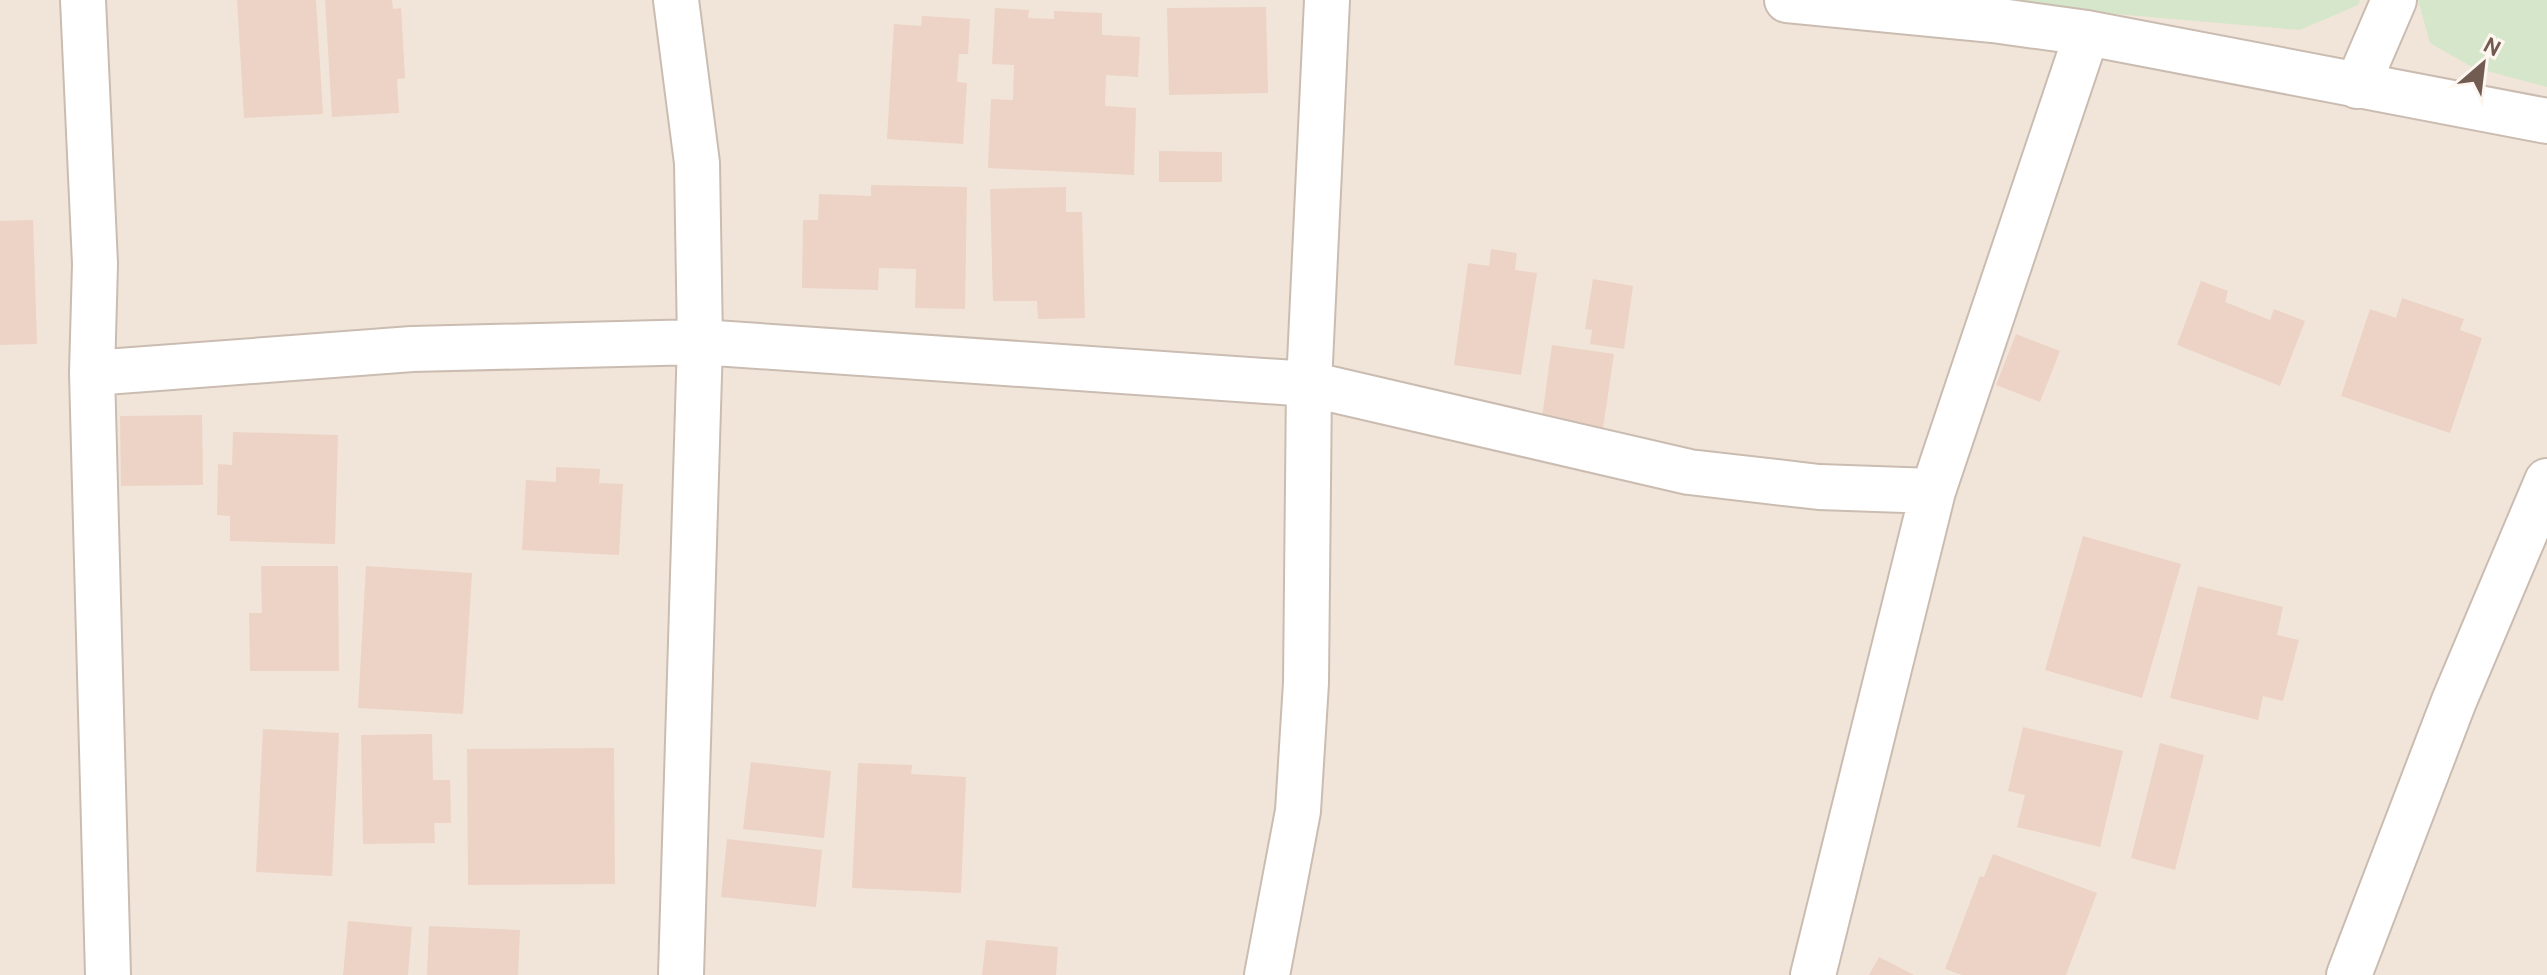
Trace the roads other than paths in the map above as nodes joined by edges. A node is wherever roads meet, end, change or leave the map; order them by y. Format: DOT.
graph roads {
  1 [pos="83,0"];
  2 [pos="676,0"];
  3 [pos="1327,0"];
  4 [pos="1787,0"];
  5 [pos="2394,0"];
  6 [pos="2087,33"];
  7 [pos="2357,86"];
  8 [pos="2547,121"];
  9 [pos="700,342"];
  10 [pos="92,373"];
  11 [pos="1309,384"];
  12 [pos="2547,481"];
  13 [pos="1933,491"];
  14 [pos="1827,925"];
  15 [pos="108,975"];
  16 [pos="681,975"];
  17 [pos="1267,975"];
  18 [pos="1813,975"];
  19 [pos="1841,975"];
  20 [pos="2349,975"];
  1 -- 10 [label="street"];
  2 -- 9 [label="street"];
  3 -- 11 [label="street"];
  4 -- 6 [label="street"];
  5 -- 7 [label="street"];
  6 -- 7 [label="street"];
  6 -- 13 [label="street"];
  7 -- 8 [label="street"];
  9 -- 10 [label="street"];
  9 -- 11 [label="street"];
  9 -- 16 [label="street"];
  10 -- 15 [label="street"];
  11 -- 13 [label="street"];
  11 -- 17 [label="street"];
  12 -- 20 [label="street"];
  13 -- 14 [label="street"];
  14 -- 18 [label="street"];
  14 -- 19 [label="street"];
}
